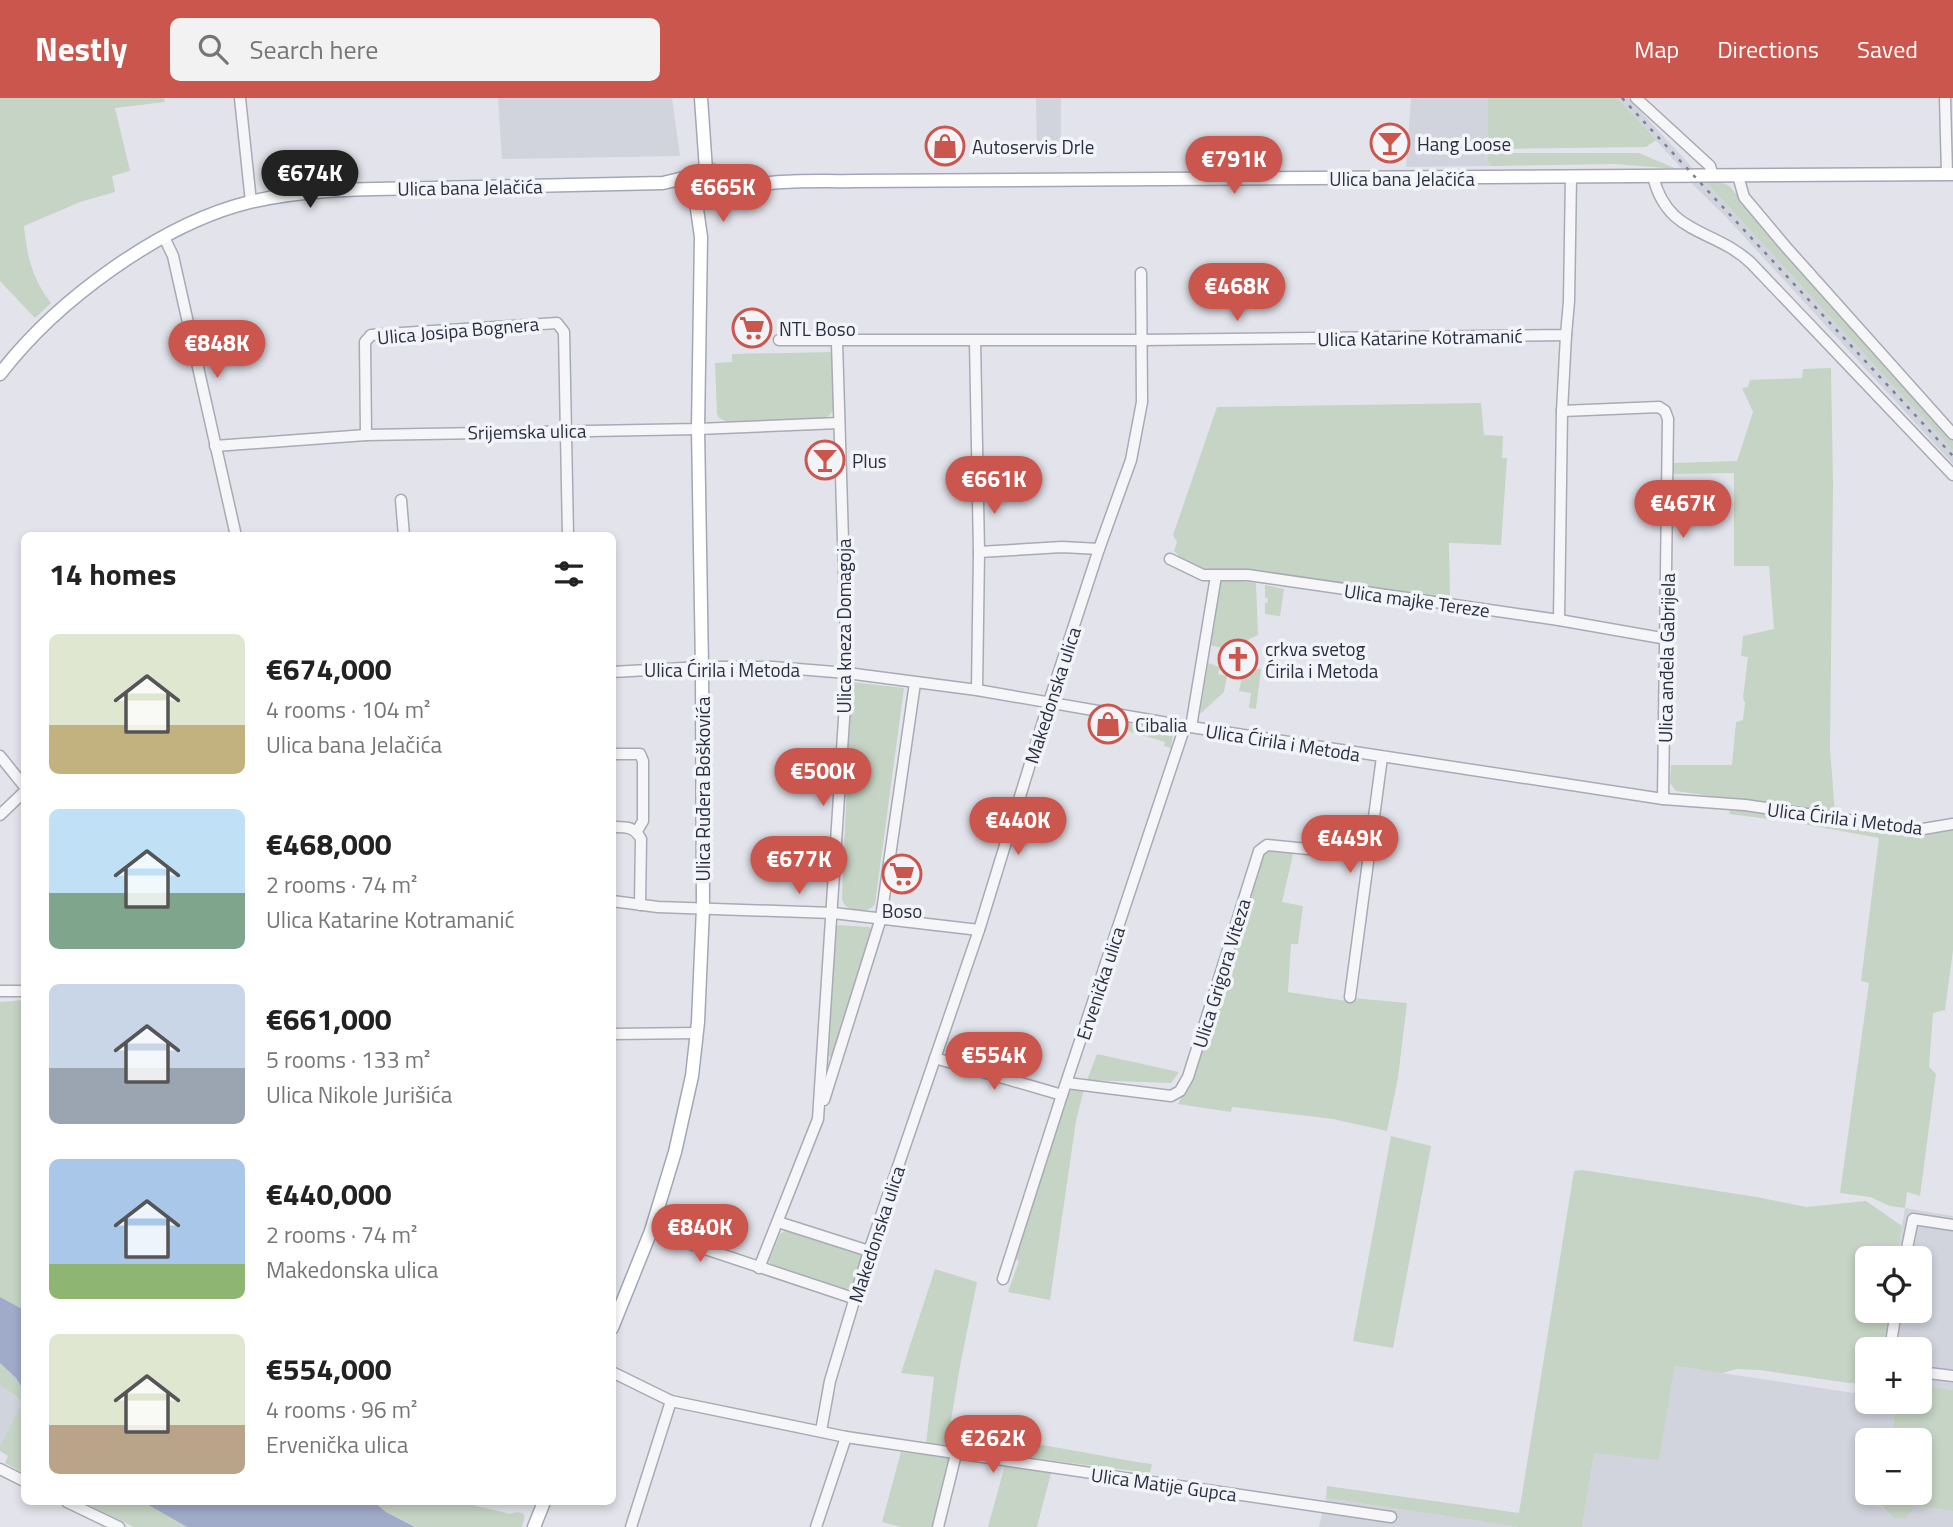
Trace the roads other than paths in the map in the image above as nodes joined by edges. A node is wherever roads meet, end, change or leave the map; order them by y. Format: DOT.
graph roads {
  1 [pos="240,98"];
  2 [pos="701,98"];
  3 [pos="1636,98"];
  4 [pos="1945,98"];
  5 [pos="701,172"];
  6 [pos="1950,174"];
  7 [pos="721,175"];
  8 [pos="1653,176"];
  9 [pos="1713,176"];
  10 [pos="1738,176"];
  11 [pos="1571,177"];
  12 [pos="663,183"];
  13 [pos="774,183"];
  14 [pos="693,193"];
  15 [pos="719,197"];
  16 [pos="251,202"];
  17 [pos="164,237"];
  18 [pos="701,237"];
  19 [pos="1142,273"];
  20 [pos="1566,335"];
  21 [pos="1142,340"];
  22 [pos="779,341"];
  23 [pos="975,341"];
  24 [pos="837,342"];
  25 [pos="0,374"];
  26 [pos="1562,411"];
  27 [pos="839,423"];
  28 [pos="698,429"];
  29 [pos="566,430"];
  30 [pos="1953,434"];
  31 [pos="366,435"];
  32 [pos="215,446"];
  33 [pos="1953,475"];
  34 [pos="401,500"];
  35 [pos="235,532"];
  36 [pos="404,532"];
  37 [pos="568,532"];
  38 [pos="1099,549"];
  39 [pos="979,552"];
  40 [pos="1170,559"];
  41 [pos="1216,576"];
  42 [pos="1559,620"];
  43 [pos="1667,639"];
  44 [pos="702,667"];
  45 [pos="616,671"];
  46 [pos="847,673"];
  47 [pos="915,683"];
  48 [pos="977,690"];
  49 [pos="1049,702"];
  50 [pos="1188,727"];
  51 [pos="616,754"];
  52 [pos="0,756"];
  53 [pos="1382,757"];
  54 [pos="21,782"];
  55 [pos="21,795"];
  56 [pos="1663,799"];
  57 [pos="0,815"];
  58 [pos="1953,824"];
  59 [pos="616,827"];
  60 [pos="637,831"];
  61 [pos="1368,855"];
  62 [pos="616,902"];
  63 [pos="640,905"];
  64 [pos="703,908"];
  65 [pos="833,913"];
  66 [pos="881,918"];
  67 [pos="979,930"];
  68 [pos="0,991"];
  69 [pos="21,991"];
  70 [pos="1350,997"];
  71 [pos="697,1033"];
  72 [pos="616,1034"];
  73 [pos="935,1058"];
  74 [pos="1067,1083"];
  75 [pos="1062,1095"];
  76 [pos="818,1119"];
  77 [pos="778,1222"];
  78 [pos="1953,1225"];
  79 [pos="651,1231"];
  80 [pos="1907,1246"];
  81 [pos="869,1251"];
  82 [pos="759,1268"];
  83 [pos="1003,1279"];
  84 [pos="856,1299"];
  85 [pos="616,1318"];
  86 [pos="1932,1373"];
  87 [pos="616,1374"];
  88 [pos="1953,1376"];
  89 [pos="671,1401"];
  90 [pos="821,1431"];
  91 [pos="846,1437"];
  92 [pos="956,1454"];
  93 [pos="0,1469"];
  94 [pos="21,1480"];
  95 [pos="73,1505"];
  96 [pos="543,1505"];
  97 [pos="1391,1517"];
  98 [pos="119,1527"];
  99 [pos="534,1527"];
  100 [pos="631,1527"];
  101 [pos="816,1527"];
  102 [pos="938,1527"];
  1 -- 16 [label="street"];
  2 -- 5 [label="main road"];
  3 -- 9 [label="street"];
  4 -- 6 [label="street"];
  5 -- 7 [label="main road, Ulica bana Jelačića"];
  5 -- 12 [label="main road, Ulica bana Jelačića"];
  5 -- 14 [label="main road"];
  6 -- 10 [label="main road, Ulica bana Jelačića"];
  7 -- 13 [label="main road, Ulica bana Jelačića"];
  7 -- 15 [label="main road"];
  8 -- 9 [label="main road, Ulica bana Jelačića"];
  8 -- 11 [label="main road, Ulica bana Jelačića"];
  8 -- 33 [label="street"];
  9 -- 10 [label="main road, Ulica bana Jelačića"];
  10 -- 30 [label="street"];
  11 -- 13 [label="main road, Ulica bana Jelačića"];
  11 -- 20 [label="street"];
  12 -- 14 [label="main road, Ulica bana Jelačića"];
  12 -- 16 [label="main road, Ulica bana Jelačića"];
  13 -- 15 [label="main road, Ulica bana Jelačića"];
  14 -- 15 [label="main road, Ulica bana Jelačića"];
  14 -- 18 [label="main road, Ulica Ruđera Boškovića"];
  15 -- 18 [label="main road, Ulica Ruđera Boškovića"];
  16 -- 17 [label="main road, Ulica bana Jelačića"];
  17 -- 25 [label="main road, Ulica bana Jelačića"];
  17 -- 32 [label="street"];
  18 -- 28 [label="main road, Ulica Ruđera Boškovića"];
  19 -- 21 [label="street, Makedonska ulica"];
  20 -- 21 [label="street, Ulica Katarine Kotramanić"];
  20 -- 26 [label="street"];
  21 -- 23 [label="street, Ulica Katarine Kotramanić"];
  21 -- 38 [label="street, Makedonska ulica"];
  22 -- 24 [label="street, Ulica Katarine Kotramanić"];
  23 -- 24 [label="street, Ulica Katarine Kotramanić"];
  23 -- 39 [label="street"];
  24 -- 27 [label="street, Ulica kneza Domagoja"];
  26 -- 42 [label="street"];
  26 -- 43 [label="street, Ulica anđela Gabrijela"];
  27 -- 28 [label="street, Srijemska ulica"];
  27 -- 46 [label="street, Ulica kneza Domagoja"];
  28 -- 29 [label="street, Srijemska ulica"];
  28 -- 44 [label="main road, Ulica Ruđera Boškovića"];
  29 -- 31 [label="street, Srijemska ulica"];
  29 -- 31 [label="street, Ulica Josipa Bognera"];
  29 -- 37 [label="street, Ulica Josipa Bognera"];
  31 -- 32 [label="street, Srijemska ulica"];
  32 -- 35 [label="street"];
  34 -- 36 [label="street"];
  38 -- 39 [label="street"];
  38 -- 49 [label="street, Makedonska ulica"];
  39 -- 48 [label="street"];
  40 -- 41 [label="street, Ulica majke Tereze"];
  41 -- 42 [label="street, Ulica majke Tereze"];
  41 -- 50 [label="street, Ervenička ulica"];
  42 -- 43 [label="street, Ulica majke Tereze"];
  43 -- 56 [label="street, Ulica anđela Gabrijela"];
  44 -- 45 [label="street, Ulica Ćirila i Metoda"];
  44 -- 46 [label="street, Ulica Ćirila i Metoda"];
  44 -- 64 [label="main road, Ulica Ruđera Boškovića"];
  46 -- 47 [label="street, Ulica Ćirila i Metoda"];
  46 -- 65 [label="street, Ulica kneza Domagoja"];
  47 -- 48 [label="street, Ulica Ćirila i Metoda"];
  47 -- 66 [label="street, Ulica kneza Domagoja"];
  48 -- 49 [label="street, Ulica Ćirila i Metoda"];
  49 -- 50 [label="street, Ulica Ćirila i Metoda"];
  49 -- 67 [label="street, Makedonska ulica"];
  50 -- 53 [label="street, Ulica Ćirila i Metoda"];
  50 -- 74 [label="street, Ervenička ulica"];
  51 -- 60 [label="street"];
  52 -- 54 [label="street"];
  53 -- 56 [label="street, Ulica Ćirila i Metoda"];
  53 -- 61 [label="street"];
  55 -- 57 [label="street"];
  56 -- 58 [label="street, Ulica Ćirila i Metoda"];
  59 -- 60 [label="street"];
  60 -- 63 [label="street"];
  61 -- 70 [label="street"];
  61 -- 74 [label="street, Ulica Grigora Viteza"];
  62 -- 63 [label="street"];
  63 -- 64 [label="street"];
  64 -- 65 [label="street"];
  64 -- 71 [label="main road, Ulica Ruđera Boškovića"];
  65 -- 66 [label="street"];
  65 -- 76 [label="street, Ulica kneza Domagoja"];
  66 -- 67 [label="street"];
  66 -- 76 [label="street, Ulica kneza Domagoja"];
  67 -- 73 [label="street, Makedonska ulica"];
  68 -- 69 [label="street"];
  71 -- 72 [label="street"];
  71 -- 79 [label="main road, Ulica Ruđera Boškovića"];
  73 -- 75 [label="street"];
  73 -- 81 [label="street, Makedonska ulica"];
  74 -- 75 [label="street, Ervenička ulica"];
  75 -- 83 [label="street, Ervenička ulica"];
  76 -- 77 [label="street, Ulica kneza Domagoja"];
  77 -- 81 [label="street"];
  77 -- 82 [label="street, Ulica kneza Domagoja"];
  78 -- 80 [label="street"];
  79 -- 82 [label="street"];
  79 -- 85 [label="main road, Ulica Ruđera Boškovića"];
  81 -- 84 [label="street, Makedonska ulica"];
  82 -- 84 [label="street"];
  84 -- 90 [label="street, Makedonska ulica"];
  86 -- 88 [label="street"];
  87 -- 89 [label="street, Ulica Matije Gupca"];
  89 -- 90 [label="street, Ulica Matije Gupca"];
  89 -- 100 [label="street"];
  90 -- 91 [label="street, Ulica Matije Gupca"];
  91 -- 92 [label="street, Ulica Matije Gupca"];
  91 -- 101 [label="street"];
  92 -- 97 [label="street, Ulica Matije Gupca"];
  92 -- 102 [label="street"];
  93 -- 94 [label="street"];
  95 -- 98 [label="street"];
  96 -- 99 [label="main road"];
}
